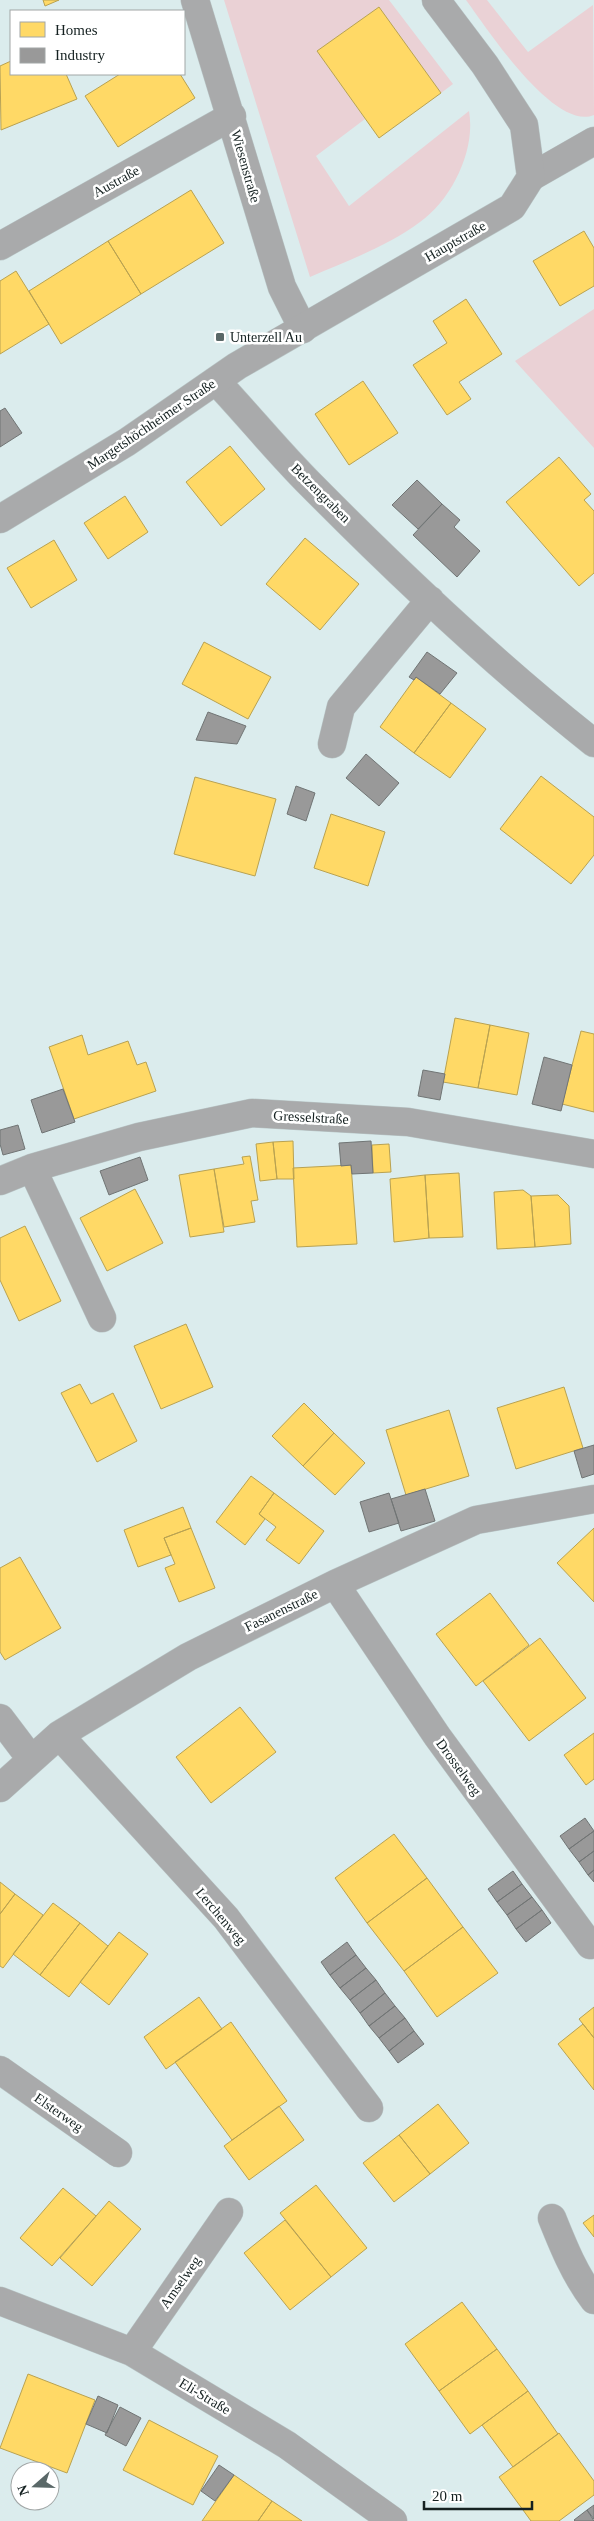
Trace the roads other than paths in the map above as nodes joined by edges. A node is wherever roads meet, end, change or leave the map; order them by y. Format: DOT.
graph roads {
  1 [pos="195,0"];
  2 [pos="436,0"];
  3 [pos="232,116"];
  4 [pos="594,141"];
  5 [pos="531,177"];
  6 [pos="0,246"];
  7 [pos="303,329"];
  8 [pos="216,381"];
  9 [pos="0,519"];
  10 [pos="430,600"];
  11 [pos="594,742"];
  12 [pos="332,744"];
  13 [pos="594,1154"];
  14 [pos="32,1168"];
  15 [pos="0,1181"];
  16 [pos="102,1318"];
  17 [pos="594,1499"];
  18 [pos="336,1584"];
  19 [pos="0,1718"];
  20 [pos="59,1735"];
  21 [pos="31,1758"];
  22 [pos="0,1788"];
  23 [pos="590,1945"];
  24 [pos="0,2070"];
  25 [pos="369,2108"];
  26 [pos="118,2153"];
  27 [pos="228,2212"];
  28 [pos="552,2218"];
  29 [pos="594,2300"];
  30 [pos="0,2301"];
  31 [pos="132,2352"];
  32 [pos="393,2521"];
  1 -- 3 [label="street, Wiesenstraße"];
  2 -- 5 [label="street"];
  3 -- 6 [label="street, Austraße"];
  3 -- 7 [label="street, Wiesenstraße"];
  4 -- 5 [label="street, Hauptstraße"];
  5 -- 7 [label="street, Hauptstraße"];
  7 -- 8 [label="street, Margetshöchheimer Straße"];
  8 -- 9 [label="street, Margetshöchheimer Straße"];
  8 -- 10 [label="street, Betzengraben"];
  10 -- 11 [label="street, Betzengraben"];
  10 -- 12 [label="street"];
  13 -- 14 [label="street, Gresselstraße"];
  14 -- 15 [label="street, Gresselstraße"];
  14 -- 16 [label="street"];
  17 -- 18 [label="street, Fasanenstraße"];
  18 -- 20 [label="street, Fasanenstraße"];
  18 -- 23 [label="street, Drosselweg"];
  19 -- 21 [label="street"];
  20 -- 21 [label="street, Fasanenstraße"];
  20 -- 25 [label="street, Lerchenweg"];
  21 -- 22 [label="street, Fasanenstraße"];
  24 -- 26 [label="street, Elsterweg"];
  27 -- 31 [label="street, Amselweg"];
  28 -- 29 [label="street"];
  30 -- 31 [label="street, Eli-Straße"];
  31 -- 32 [label="street, Eli-Straße"];
}
